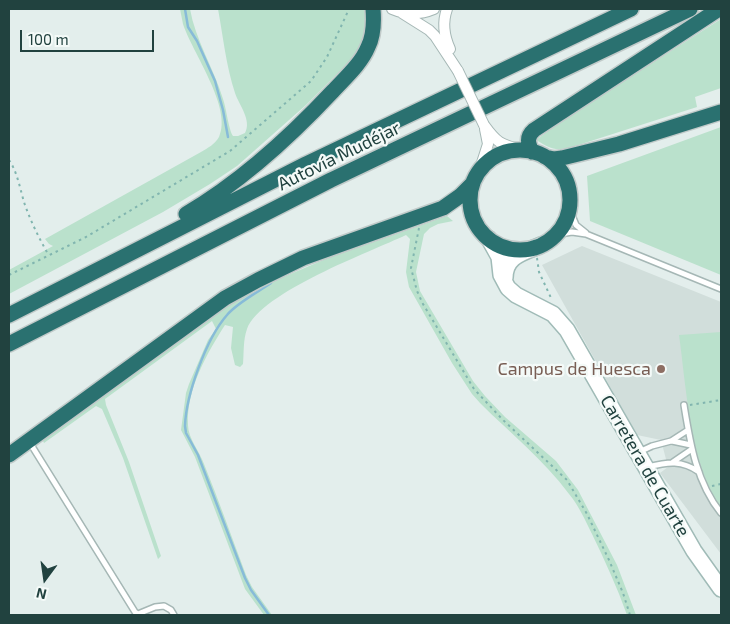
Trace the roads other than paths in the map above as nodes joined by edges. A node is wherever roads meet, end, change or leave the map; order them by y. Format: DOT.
graph roads {
  1 [pos="373,9"];
  2 [pos="392,9"];
  3 [pos="434,9"];
  4 [pos="446,9"];
  5 [pos="631,9"];
  6 [pos="690,9"];
  7 [pos="718,9"];
  8 [pos="402,12"];
  9 [pos="458,71"];
  10 [pos="721,112"];
  11 [pos="484,125"];
  12 [pos="619,144"];
  13 [pos="533,153"];
  14 [pos="480,169"];
  15 [pos="473,183"];
  16 [pos="569,201"];
  17 [pos="443,208"];
  18 [pos="473,218"];
  19 [pos="586,234"];
  20 [pos="161,236"];
  21 [pos="554,236"];
  22 [pos="489,239"];
  23 [pos="539,249"];
  24 [pos="505,285"];
  25 [pos="721,288"];
  26 [pos="9,315"];
  27 [pos="9,344"];
  28 [pos="684,407"];
  29 [pos="688,430"];
  30 [pos="29,440"];
  31 [pos="671,441"];
  32 [pos="692,447"];
  33 [pos="637,453"];
  34 [pos="9,455"];
  35 [pos="673,462"];
  36 [pos="645,467"];
  37 [pos="699,472"];
  38 [pos="721,513"];
  39 [pos="721,589"];
  40 [pos="174,615"];
  1 -- 20 [label="highway"];
  2 -- 8 [label="street"];
  3 -- 8 [label="street"];
  4 -- 9 [label="street"];
  5 -- 20 [label="highway, Autovía Mudéjar"];
  6 -- 27 [label="highway, Autovía Mudéjar"];
  7 -- 13 [label="highway"];
  8 -- 9 [label="street"];
  9 -- 11 [label="street, bridge"];
  10 -- 12 [label="highway"];
  11 -- 13 [label="street"];
  11 -- 14 [label="street"];
  12 -- 13 [label="highway"];
  12 -- 16 [label="highway"];
  13 -- 14 [label="highway"];
  13 -- 16 [label="highway"];
  14 -- 15 [label="highway"];
  15 -- 17 [label="highway"];
  15 -- 18 [label="highway"];
  16 -- 19 [label="lane"];
  16 -- 21 [label="highway"];
  17 -- 18 [label="highway"];
  17 -- 30 [label="highway"];
  18 -- 22 [label="highway"];
  19 -- 21 [label="lane"];
  19 -- 25 [label="lane"];
  20 -- 26 [label="highway, Autovía Mudéjar"];
  21 -- 23 [label="highway"];
  22 -- 23 [label="highway"];
  22 -- 24 [label="street"];
  23 -- 24 [label="street"];
  24 -- 33 [label="street, Carretera de Cuarte"];
  28 -- 29 [label="lane"];
  29 -- 31 [label="lane"];
  29 -- 32 [label="lane"];
  30 -- 34 [label="highway"];
  30 -- 40 [label="lane"];
  31 -- 32 [label="lane"];
  31 -- 33 [label="lane"];
  32 -- 35 [label="lane"];
  32 -- 37 [label="lane"];
  33 -- 36 [label="street, Carretera de Cuarte"];
  35 -- 36 [label="lane"];
  35 -- 37 [label="lane"];
  36 -- 39 [label="street, Carretera de Cuarte"];
  37 -- 38 [label="lane"];
}
